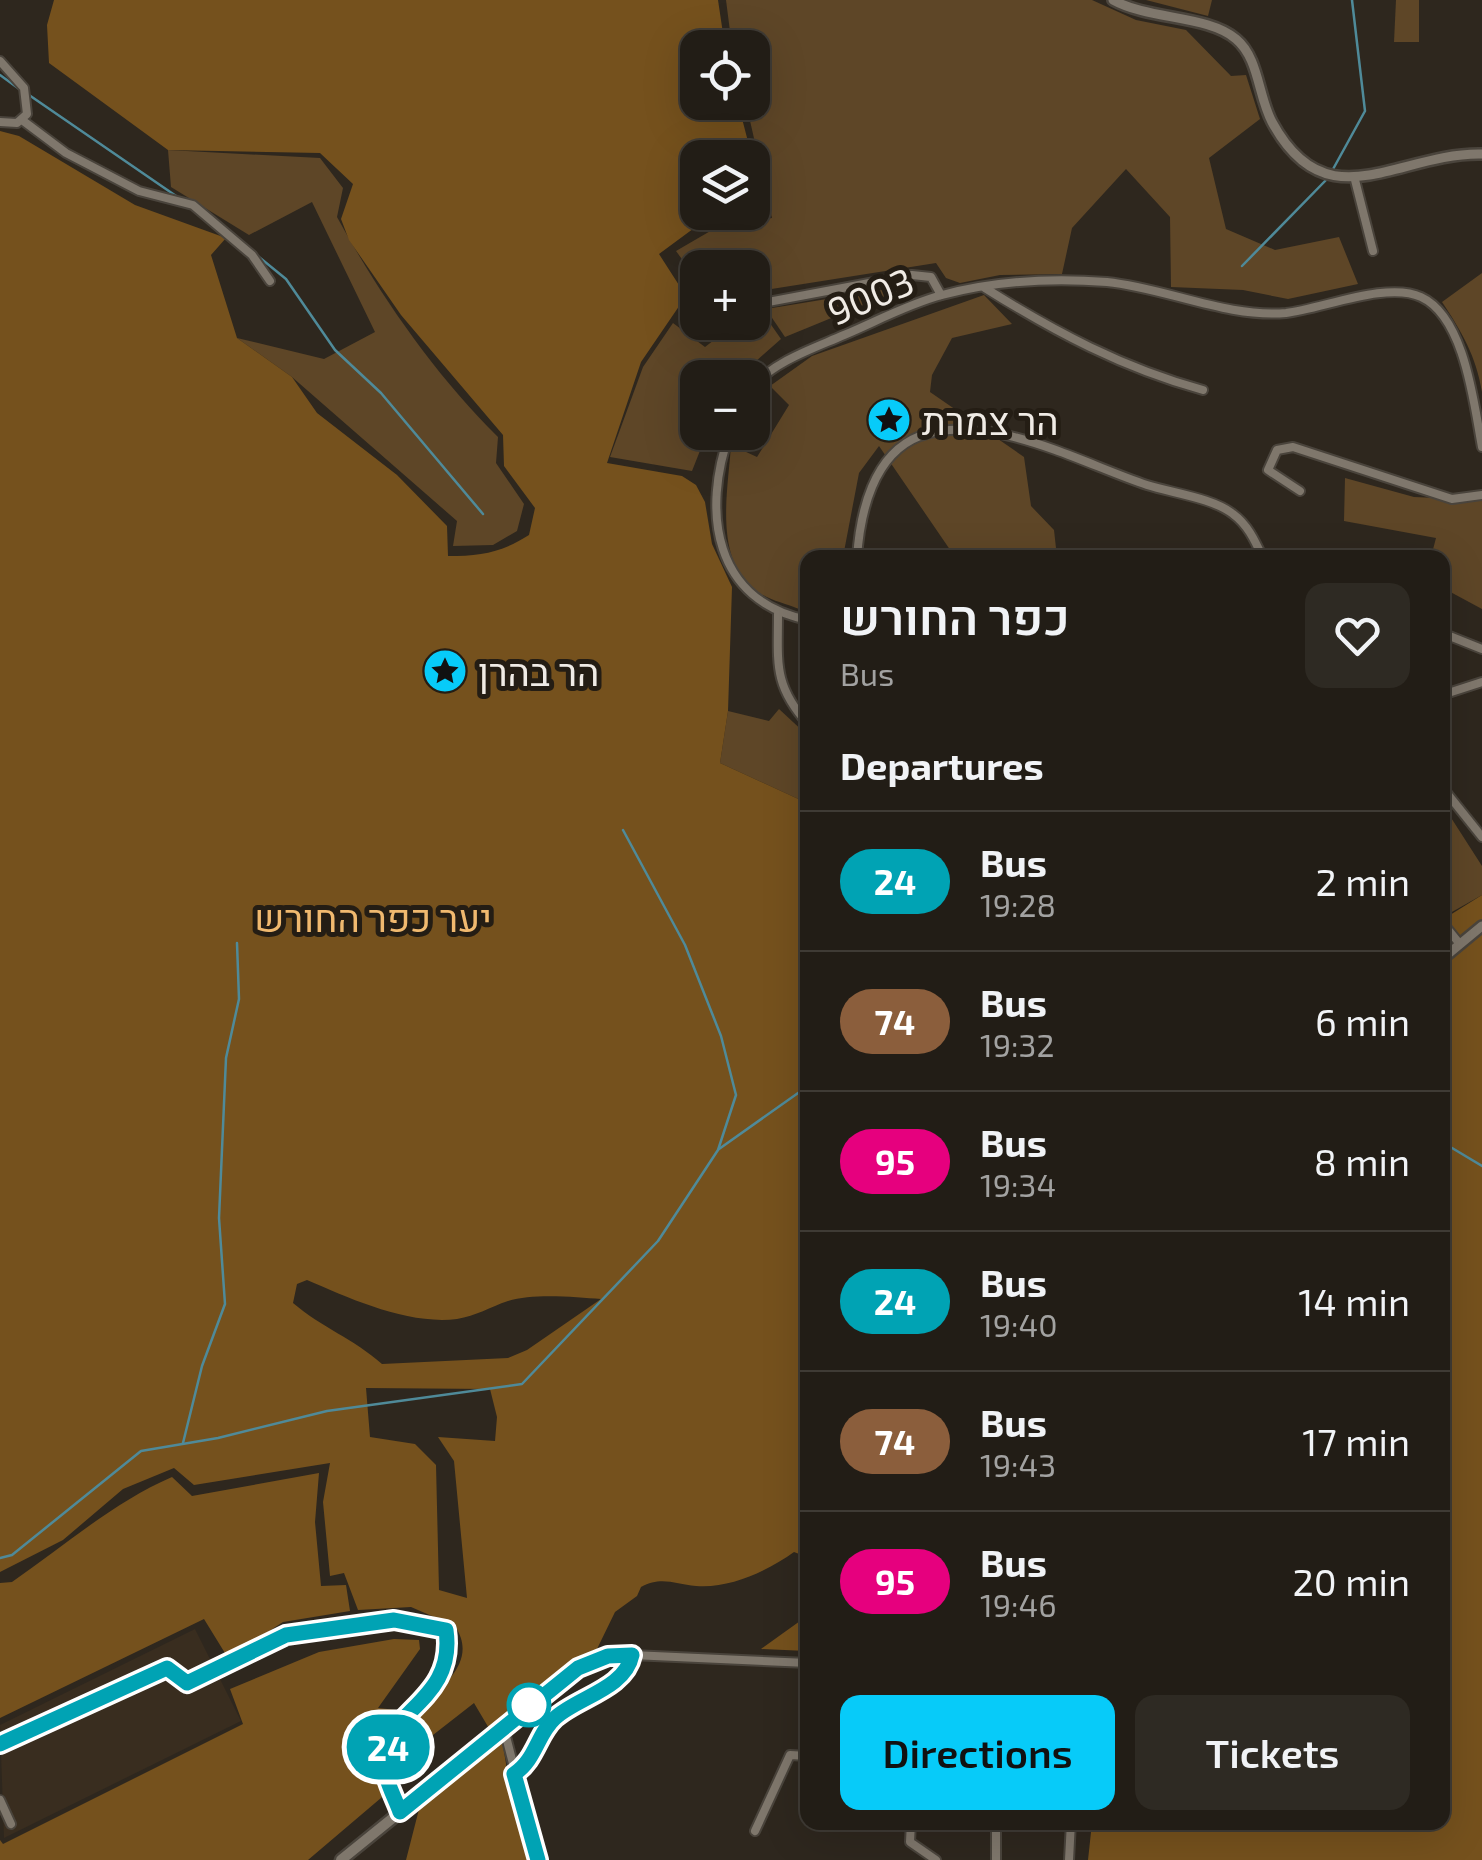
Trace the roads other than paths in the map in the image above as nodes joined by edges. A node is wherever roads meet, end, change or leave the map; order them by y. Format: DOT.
graph roads {
  1 [pos="1113,0"];
  2 [pos="0,61"];
  3 [pos="22,120"];
  4 [pos="0,122"];
  5 [pos="1482,154"];
  6 [pos="1355,180"];
  7 [pos="1372,251"];
  8 [pos="270,281"];
  9 [pos="986,288"];
  10 [pos="941,295"];
  11 [pos="770,302"];
  12 [pos="770,373"];
  13 [pos="1203,390"];
  14 [pos="1481,433"];
  15 [pos="1482,447"];
  16 [pos="726,450"];
  17 [pos="1300,491"];
  18 [pos="1482,495"];
  19 [pos="859,550"];
  20 [pos="1259,550"];
  21 [pos="778,614"];
  22 [pos="800,618"];
  23 [pos="1450,637"];
  24 [pos="1482,648"];
  25 [pos="1482,682"];
  26 [pos="1450,692"];
  27 [pos="800,716"];
  28 [pos="1450,796"];
  29 [pos="1482,838"];
  30 [pos="1482,926"];
  31 [pos="1450,932"];
  32 [pos="1459,943"];
  33 [pos="1450,951"];
  34 [pos="632,1655"];
  35 [pos="800,1663"];
  36 [pos="503,1725"];
  37 [pos="0,1744"];
  38 [pos="800,1755"];
  39 [pos="514,1774"];
  40 [pos="0,1800"];
  41 [pos="400,1812"];
  42 [pos="11,1824"];
  43 [pos="911,1830"];
  44 [pos="996,1830"];
  45 [pos="1071,1830"];
  46 [pos="755,1831"];
  47 [pos="341,1860"];
  48 [pos="538,1860"];
  49 [pos="936,1860"];
  50 [pos="996,1860"];
  51 [pos="1069,1860"];
  1 -- 6 [label="street"];
  2 -- 3 [label="street"];
  3 -- 4 [label="street"];
  3 -- 8 [label="street"];
  5 -- 6 [label="street"];
  6 -- 7 [label="street"];
  9 -- 10 [label="street"];
  9 -- 13 [label="street"];
  9 -- 14 [label="street"];
  10 -- 11 [label="street, 9003"];
  10 -- 12 [label="street, 9003"];
  14 -- 15 [label="street"];
  16 -- 21 [label="street"];
  17 -- 18 [label="street"];
  19 -- 20 [label="street"];
  21 -- 22 [label="street"];
  21 -- 27 [label="street"];
  23 -- 24 [label="street"];
  25 -- 26 [label="street"];
  28 -- 29 [label="street"];
  30 -- 32 [label="street"];
  31 -- 32 [label="street"];
  32 -- 33 [label="street"];
  34 -- 35 [label="street"];
  34 -- 36 [label="main road"];
  34 -- 39 [label="street"];
  36 -- 39 [label="street"];
  36 -- 41 [label="main road"];
  37 -- 41 [label="street"];
  38 -- 46 [label="street"];
  39 -- 48 [label="street"];
  40 -- 42 [label="street"];
  41 -- 47 [label="main road"];
  43 -- 49 [label="street"];
  44 -- 50 [label="street"];
  45 -- 51 [label="street"];
}
